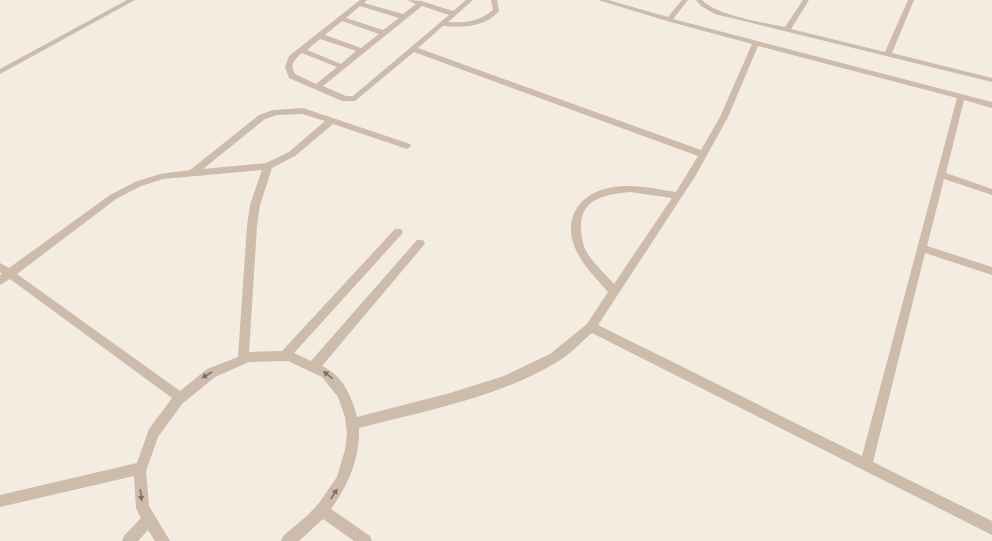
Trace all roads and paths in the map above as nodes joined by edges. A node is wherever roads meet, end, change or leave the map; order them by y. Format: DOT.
graph roads {
  1 [pos="132,0"];
  2 [pos="410,0"];
  3 [pos="470,0"];
  4 [pos="494,0"];
  5 [pos="603,0"];
  6 [pos="685,0"];
  7 [pos="699,0"];
  8 [pos="806,0"];
  9 [pos="911,0"];
  10 [pos="362,2"];
  11 [pos="421,3"];
  12 [pos="454,14"];
  13 [pos="404,17"];
  14 [pos="341,18"];
  15 [pos="669,20"];
  16 [pos="442,24"];
  17 [pos="787,30"];
  18 [pos="384,33"];
  19 [pos="320,36"];
  20 [pos="756,43"];
  21 [pos="413,49"];
  22 [pos="302,50"];
  23 [pos="362,51"];
  24 [pos="888,54"];
  25 [pos="342,67"];
  26 [pos="0,72"];
  27 [pos="992,80"];
  28 [pos="317,87"];
  29 [pos="961,96"];
  30 [pos="992,104"];
  31 [pos="331,121"];
  32 [pos="407,146"];
  33 [pos="703,154"];
  34 [pos="268,166"];
  35 [pos="191,174"];
  36 [pos="941,174"];
  37 [pos="992,192"];
  38 [pos="678,196"];
  39 [pos="398,232"];
  40 [pos="420,243"];
  41 [pos="922,248"];
  42 [pos="0,267"];
  43 [pos="992,271"];
  44 [pos="10,274"];
  45 [pos="0,281"];
  46 [pos="614,292"];
  47 [pos="591,327"];
  48 [pos="285,356"];
  49 [pos="243,359"];
  50 [pos="315,365"];
  51 [pos="179,397"];
  52 [pos="353,424"];
  53 [pos="866,465"];
  54 [pos="141,468"];
  55 [pos="0,501"];
  56 [pos="323,511"];
  57 [pos="148,520"];
  58 [pos="992,528"];
  59 [pos="129,541"];
  60 [pos="163,541"];
  61 [pos="288,541"];
  62 [pos="365,541"];
  1 -- 26 [label="lane"];
  2 -- 11 [label="lane"];
  3 -- 12 [label="lane"];
  4 -- 16 [label="lane"];
  5 -- 15 [label="lane"];
  6 -- 15 [label="lane"];
  7 -- 17 [label="lane"];
  8 -- 17 [label="lane"];
  9 -- 24 [label="lane"];
  10 -- 13 [label="lane"];
  10 -- 14 [label="lane"];
  11 -- 12 [label="lane"];
  11 -- 13 [label="lane"];
  12 -- 16 [label="lane"];
  13 -- 18 [label="lane"];
  14 -- 18 [label="lane"];
  14 -- 19 [label="lane"];
  15 -- 20 [label="lane"];
  16 -- 21 [label="lane"];
  17 -- 24 [label="lane"];
  18 -- 23 [label="lane"];
  19 -- 22 [label="lane"];
  19 -- 23 [label="lane"];
  20 -- 29 [label="lane"];
  20 -- 33 [label="lane"];
  21 -- 28 [label="lane"];
  21 -- 33 [label="lane"];
  22 -- 25 [label="lane"];
  22 -- 28 [label="lane"];
  23 -- 25 [label="lane"];
  24 -- 27 [label="lane"];
  25 -- 28 [label="lane"];
  29 -- 30 [label="lane"];
  29 -- 36 [label="lane"];
  31 -- 32 [label="lane"];
  31 -- 34 [label="lane"];
  31 -- 35 [label="lane"];
  33 -- 38 [label="lane"];
  34 -- 35 [label="lane"];
  34 -- 49 [label="lane"];
  35 -- 44 [label="lane"];
  36 -- 37 [label="lane"];
  36 -- 41 [label="lane"];
  38 -- 46 [label="lane"];
  38 -- 46 [label="lane"];
  39 -- 48 [label="lane"];
  40 -- 50 [label="lane"];
  41 -- 43 [label="lane"];
  41 -- 53 [label="lane"];
  42 -- 44 [label="lane"];
  44 -- 45 [label="lane"];
  44 -- 51 [label="lane"];
  46 -- 47 [label="lane"];
  47 -- 52 [label="lane"];
  47 -- 53 [label="lane"];
  48 -- 49 [label="lane"];
  48 -- 50 [label="lane"];
  49 -- 51 [label="lane, one-way"];
  52 -- 50 [label="lane, one-way"];
  51 -- 54 [label="lane"];
  56 -- 52 [label="lane, one-way"];
  53 -- 58 [label="lane"];
  54 -- 55 [label="lane"];
  54 -- 57 [label="lane, one-way"];
  56 -- 61 [label="lane"];
  56 -- 62 [label="lane"];
  57 -- 59 [label="lane"];
  57 -- 60 [label="lane"];
}
